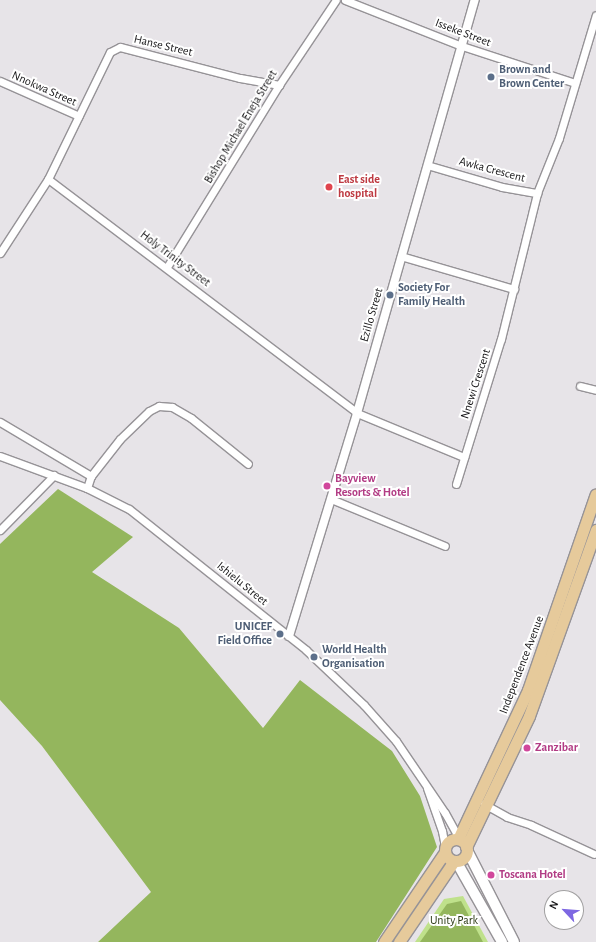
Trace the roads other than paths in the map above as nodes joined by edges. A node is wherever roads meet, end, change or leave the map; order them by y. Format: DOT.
graph roads {
  1 [pos="336,0"];
  2 [pos="345,0"];
  3 [pos="475,0"];
  4 [pos="367,4"];
  5 [pos="596,15"];
  6 [pos="462,46"];
  7 [pos="0,82"];
  8 [pos="575,83"];
  9 [pos="279,85"];
  10 [pos="79,116"];
  11 [pos="427,165"];
  12 [pos="48,179"];
  13 [pos="537,193"];
  14 [pos="0,253"];
  15 [pos="401,256"];
  16 [pos="167,267"];
  17 [pos="514,289"];
  18 [pos="580,386"];
  19 [pos="596,390"];
  20 [pos="357,413"];
  21 [pos="0,422"];
  22 [pos="0,456"];
  23 [pos="464,457"];
  24 [pos="248,464"];
  25 [pos="54,475"];
  26 [pos="91,476"];
  27 [pos="456,484"];
  28 [pos="87,488"];
  29 [pos="596,494"];
  30 [pos="331,499"];
  31 [pos="0,530"];
  32 [pos="596,530"];
  33 [pos="445,546"];
  34 [pos="289,636"];
  35 [pos="427,788"];
  36 [pos="478,799"];
  37 [pos="487,806"];
  38 [pos="457,839"];
  39 [pos="467,848"];
  40 [pos="445,849"];
  41 [pos="594,854"];
  42 [pos="455,861"];
  43 [pos="384,942"];
  44 [pos="399,942"];
  45 [pos="502,942"];
  46 [pos="514,942"];
  1 -- 9 [label="street, Bishop Michael Eneja Street"];
  2 -- 4 [label="street, Isseke Street"];
  3 -- 6 [label="street, Ezillo Street"];
  4 -- 6 [label="street, Isseke Street"];
  5 -- 8 [label="street, Awka Crescent"];
  6 -- 8 [label="street, Isseke Street"];
  6 -- 11 [label="street, Ezillo Street"];
  7 -- 10 [label="street, Nnokwa Street"];
  8 -- 13 [label="street, Awka Crescent"];
  9 -- 10 [label="street, Hanse Street"];
  9 -- 16 [label="street, Bishop Michael Eneja Street"];
  10 -- 12 [label="street, Hanse Street"];
  11 -- 13 [label="street, Awka Crescent"];
  11 -- 15 [label="street, Ezillo Street"];
  12 -- 14 [label="street"];
  12 -- 16 [label="street, Holy Trinity Street"];
  13 -- 17 [label="street, Nnewi Crescent"];
  15 -- 17 [label="street"];
  15 -- 20 [label="street, Ezillo Street"];
  16 -- 20 [label="street, Holy Trinity Street"];
  17 -- 23 [label="street, Nnewi Crescent"];
  18 -- 19 [label="street"];
  20 -- 23 [label="street, Holy Trinity Street"];
  20 -- 30 [label="street, Ezillo Street"];
  21 -- 26 [label="street"];
  22 -- 25 [label="street, Ishielu Street"];
  23 -- 27 [label="street, Nnewi Crescent"];
  24 -- 26 [label="street"];
  25 -- 28 [label="street, Ishielu Street"];
  25 -- 31 [label="street"];
  26 -- 28 [label="street"];
  28 -- 34 [label="street, Ishielu Street"];
  29 -- 36 [label="main road, Independence Avenue"];
  30 -- 33 [label="street"];
  30 -- 34 [label="street, Ezillo Street"];
  32 -- 37 [label="main road, Independence Avenue"];
  34 -- 35 [label="street, Ishielu Street"];
  35 -- 38 [label="street"];
  35 -- 40 [label="street"];
  36 -- 37 [label="street"];
  36 -- 38 [label="main road, Independence Avenue"];
  37 -- 39 [label="main road, Independence Avenue"];
  37 -- 41 [label="street"];
  38 -- 39 [label="main road"];
  38 -- 40 [label="main road, Independence Avenue"];
  39 -- 42 [label="main road, Independence Avenue"];
  39 -- 46 [label="main road"];
  40 -- 42 [label="main road"];
  40 -- 43 [label="main road, Independence Avenue"];
  42 -- 44 [label="main road, Independence Avenue"];
  42 -- 45 [label="main road"];
}
